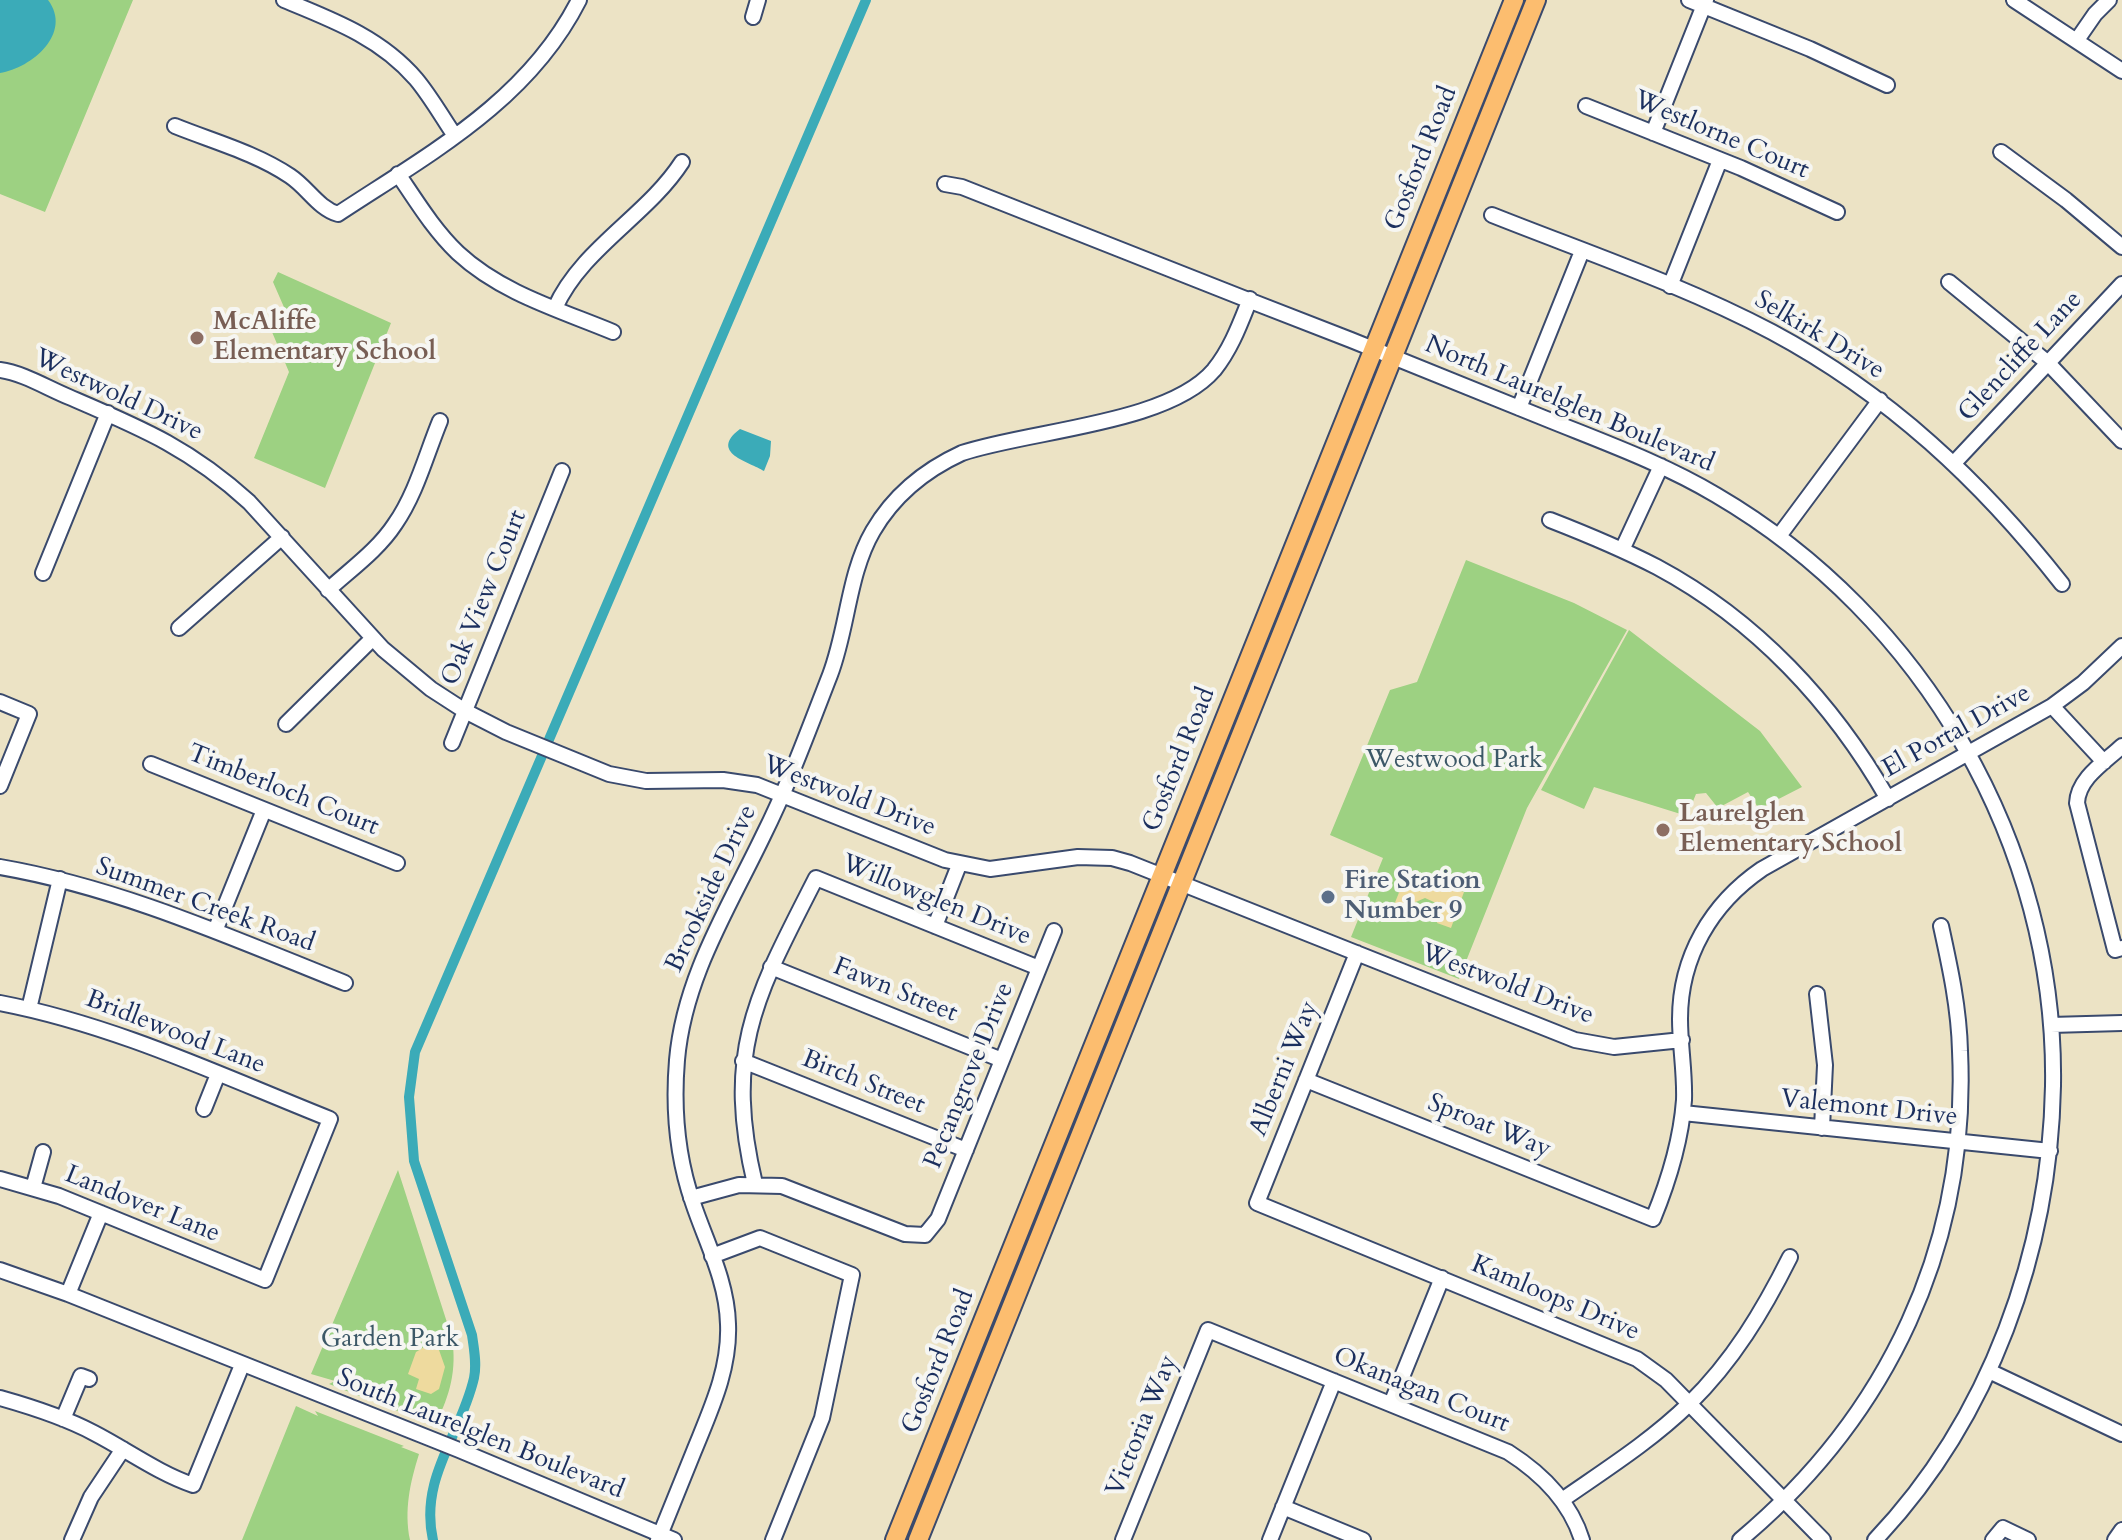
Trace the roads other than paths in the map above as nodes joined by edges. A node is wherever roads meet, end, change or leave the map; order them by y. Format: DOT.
graph roads {
  1 [pos="284,0"];
  2 [pos="579,0"];
  3 [pos="758,0"];
  4 [pos="1514,0"];
  5 [pos="1536,0"];
  6 [pos="1689,0"];
  7 [pos="2014,0"];
  8 [pos="2109,0"];
  9 [pos="1705,3"];
  10 [pos="753,17"];
  11 [pos="2077,40"];
  12 [pos="2122,71"];
  13 [pos="1887,85"];
  14 [pos="1586,106"];
  15 [pos="175,126"];
  16 [pos="1653,133"];
  17 [pos="455,136"];
  18 [pos="2001,152"];
  19 [pos="1720,160"];
  20 [pos="682,162"];
  21 [pos="398,174"];
  22 [pos="945,184"];
  23 [pos="1837,212"];
  24 [pos="1492,215"];
  25 [pos="2122,247"];
  26 [pos="1582,251"];
  27 [pos="1949,282"];
  28 [pos="2122,284"];
  29 [pos="1670,286"];
  30 [pos="1250,299"];
  31 [pos="555,308"];
  32 [pos="613,332"];
  33 [pos="1373,349"];
  34 [pos="1394,356"];
  35 [pos="2048,363"];
  36 [pos="0,370"];
  37 [pos="1880,400"];
  38 [pos="1519,408"];
  39 [pos="108,413"];
  40 [pos="440,421"];
  41 [pos="2122,441"];
  42 [pos="1954,463"];
  43 [pos="1661,466"];
  44 [pos="562,471"];
  45 [pos="1550,520"];
  46 [pos="1779,536"];
  47 [pos="282,537"];
  48 [pos="1622,550"];
  49 [pos="43,573"];
  50 [pos="2062,584"];
  51 [pos="328,590"];
  52 [pos="179,628"];
  53 [pos="372,639"];
  54 [pos="2122,646"];
  55 [pos="0,702"];
  56 [pos="2052,706"];
  57 [pos="465,711"];
  58 [pos="286,724"];
  59 [pos="452,743"];
  60 [pos="2122,746"];
  61 [pos="1969,754"];
  62 [pos="2104,762"];
  63 [pos="151,764"];
  64 [pos="0,786"];
  65 [pos="782,794"];
  66 [pos="1888,799"];
  67 [pos="264,810"];
  68 [pos="397,863"];
  69 [pos="959,865"];
  70 [pos="0,867"];
  71 [pos="1162,875"];
  72 [pos="60,879"];
  73 [pos="1182,882"];
  74 [pos="935,926"];
  75 [pos="1941,926"];
  76 [pos="215,931"];
  77 [pos="1054,931"];
  78 [pos="2122,948"];
  79 [pos="1357,953"];
  80 [pos="771,967"];
  81 [pos="1039,968"];
  82 [pos="345,983"];
  83 [pos="1817,994"];
  84 [pos="0,1003"];
  85 [pos="29,1009"];
  86 [pos="2122,1023"];
  87 [pos="2051,1025"];
  88 [pos="1682,1040"];
  89 [pos="1002,1060"];
  90 [pos="743,1061"];
  91 [pos="218,1074"];
  92 [pos="1306,1080"];
  93 [pos="204,1109"];
  94 [pos="1683,1113"];
  95 [pos="1822,1128"];
  96 [pos="1958,1142"];
  97 [pos="966,1150"];
  98 [pos="2050,1151"];
  99 [pos="43,1152"];
  100 [pos="0,1179"];
  101 [pos="755,1184"];
  102 [pos="33,1188"];
  103 [pos="691,1198"];
  104 [pos="1257,1203"];
  105 [pos="101,1213"];
  106 [pos="1653,1219"];
  107 [pos="712,1256"];
  108 [pos="1790,1257"];
  109 [pos="0,1270"];
  110 [pos="1442,1278"];
  111 [pos="265,1280"];
  112 [pos="68,1294"];
  113 [pos="1208,1330"];
  114 [pos="242,1365"];
  115 [pos="1989,1371"];
  116 [pos="89,1379"];
  117 [pos="1334,1381"];
  118 [pos="0,1398"];
  119 [pos="1689,1403"];
  120 [pos="1391,1404"];
  121 [pos="63,1419"];
  122 [pos="2122,1434"];
  123 [pos="123,1449"];
  124 [pos="1562,1500"];
  125 [pos="1785,1501"];
  126 [pos="1283,1507"];
  127 [pos="2122,1530"];
  128 [pos="664,1538"];
  129 [pos="72,1540"];
  130 [pos="773,1540"];
  131 [pos="895,1540"];
  132 [pos="918,1540"];
  133 [pos="1123,1540"];
  134 [pos="1270,1540"];
  135 [pos="1363,1540"];
  136 [pos="1582,1540"];
  137 [pos="1740,1540"];
  138 [pos="1823,1540"];
  139 [pos="1875,1540"];
  140 [pos="1993,1540"];
  141 [pos="2028,1540"];
  142 [pos="2115,1540"];
  1 -- 17 [label="street"];
  2 -- 17 [label="street"];
  3 -- 10 [label="street"];
  4 -- 33 [label="main road, Gosford Road"];
  5 -- 34 [label="main road, Gosford Road"];
  6 -- 9 [label="street"];
  7 -- 11 [label="street"];
  8 -- 11 [label="street"];
  9 -- 13 [label="street"];
  9 -- 16 [label="street"];
  11 -- 12 [label="street"];
  14 -- 16 [label="street, Westlorne Court"];
  15 -- 21 [label="street"];
  16 -- 19 [label="street, Westlorne Court"];
  17 -- 21 [label="street"];
  18 -- 25 [label="street"];
  19 -- 23 [label="street, Westlorne Court"];
  19 -- 29 [label="street"];
  20 -- 31 [label="street"];
  21 -- 31 [label="street"];
  22 -- 30 [label="street, North Laurelglen Boulevard"];
  24 -- 26 [label="street, Selkirk Drive"];
  26 -- 29 [label="street, Selkirk Drive"];
  26 -- 38 [label="street"];
  27 -- 35 [label="street"];
  28 -- 35 [label="street, Glencliffe Lane"];
  29 -- 37 [label="street, Selkirk Drive"];
  30 -- 33 [label="street, North Laurelglen Boulevard"];
  30 -- 65 [label="street, Brookside Drive"];
  31 -- 32 [label="street"];
  33 -- 34 [label="street, North Laurelglen Boulevard"];
  33 -- 71 [label="main road, Gosford Road"];
  34 -- 38 [label="street, North Laurelglen Boulevard"];
  34 -- 73 [label="main road, Gosford Road"];
  35 -- 41 [label="street"];
  35 -- 42 [label="street, Glencliffe Lane"];
  36 -- 39 [label="street, Westwold Drive"];
  37 -- 42 [label="street, Selkirk Drive"];
  37 -- 46 [label="street"];
  38 -- 43 [label="street, North Laurelglen Boulevard"];
  39 -- 47 [label="street, Westwold Drive"];
  39 -- 49 [label="street"];
  40 -- 51 [label="street"];
  42 -- 50 [label="street, Selkirk Drive"];
  43 -- 46 [label="street, North Laurelglen Boulevard"];
  43 -- 48 [label="street"];
  44 -- 57 [label="street, Oak View Court"];
  45 -- 48 [label="street"];
  46 -- 61 [label="street, North Laurelglen Boulevard"];
  47 -- 51 [label="street, Westwold Drive"];
  47 -- 52 [label="street"];
  48 -- 66 [label="street"];
  51 -- 53 [label="street, Westwold Drive"];
  53 -- 57 [label="street, Westwold Drive"];
  53 -- 58 [label="street"];
  54 -- 56 [label="street, El Portal Drive"];
  55 -- 64 [label="street"];
  56 -- 61 [label="street, El Portal Drive"];
  56 -- 62 [label="street"];
  57 -- 59 [label="street, Oak View Court"];
  57 -- 65 [label="street, Westwold Drive"];
  60 -- 62 [label="street"];
  61 -- 66 [label="street, El Portal Drive"];
  61 -- 87 [label="street, North Laurelglen Boulevard"];
  62 -- 78 [label="street"];
  63 -- 67 [label="street, Timberloch Court"];
  65 -- 69 [label="street, Westwold Drive"];
  65 -- 103 [label="street, Brookside Drive"];
  66 -- 88 [label="street, El Portal Drive"];
  67 -- 68 [label="street, Timberloch Court"];
  67 -- 76 [label="street"];
  69 -- 71 [label="street, Westwold Drive"];
  69 -- 74 [label="street"];
  70 -- 72 [label="street, Summer Creek Road"];
  71 -- 73 [label="street, Westwold Drive"];
  71 -- 131 [label="main road, Gosford Road"];
  72 -- 76 [label="street, Summer Creek Road"];
  72 -- 85 [label="street"];
  73 -- 79 [label="street, Westwold Drive"];
  73 -- 132 [label="main road, Gosford Road"];
  74 -- 80 [label="street, Willowglen Drive"];
  74 -- 81 [label="street, Willowglen Drive"];
  75 -- 96 [label="street"];
  76 -- 82 [label="street, Summer Creek Road"];
  77 -- 81 [label="street, Pecangrove Drive"];
  79 -- 88 [label="street, Westwold Drive"];
  79 -- 92 [label="street, Alberni Way"];
  80 -- 89 [label="street, Fawn Street"];
  80 -- 90 [label="street"];
  81 -- 89 [label="street, Pecangrove Drive"];
  83 -- 95 [label="street"];
  84 -- 85 [label="street, Bridlewood Lane"];
  85 -- 91 [label="street, Bridlewood Lane"];
  86 -- 87 [label="street"];
  87 -- 98 [label="street, North Laurelglen Boulevard"];
  88 -- 94 [label="street, El Portal Drive"];
  89 -- 97 [label="street, Pecangrove Drive"];
  90 -- 97 [label="street, Birch Street"];
  90 -- 101 [label="street"];
  91 -- 93 [label="street"];
  91 -- 111 [label="street, Bridlewood Lane"];
  92 -- 104 [label="street, Alberni Way"];
  92 -- 106 [label="street, Sproat Way"];
  94 -- 95 [label="street, Valemont Drive"];
  94 -- 106 [label="street, El Portal Drive"];
  95 -- 96 [label="street, Valemont Drive"];
  96 -- 98 [label="street, Valemont Drive"];
  96 -- 125 [label="street"];
  97 -- 101 [label="street, Pecangrove Drive"];
  98 -- 115 [label="street"];
  99 -- 102 [label="street"];
  100 -- 102 [label="street, Landover Lane"];
  101 -- 103 [label="street"];
  102 -- 105 [label="street, Landover Lane"];
  103 -- 107 [label="street, Brookside Drive"];
  104 -- 110 [label="street, Kamloops Drive"];
  105 -- 111 [label="street, Landover Lane"];
  105 -- 112 [label="street"];
  107 -- 128 [label="street, Brookside Drive"];
  107 -- 130 [label="street"];
  108 -- 119 [label="street"];
  109 -- 112 [label="street, South Laurelglen Boulevard"];
  110 -- 119 [label="street, Kamloops Drive"];
  110 -- 120 [label="street"];
  112 -- 114 [label="street, South Laurelglen Boulevard"];
  113 -- 117 [label="street, Okanagan Court"];
  113 -- 133 [label="street, Victoria Way"];
  114 -- 123 [label="street"];
  114 -- 128 [label="street, South Laurelglen Boulevard"];
  115 -- 122 [label="street"];
  115 -- 139 [label="street"];
  116 -- 121 [label="street"];
  117 -- 120 [label="street, Okanagan Court"];
  117 -- 126 [label="street"];
  118 -- 121 [label="street"];
  119 -- 124 [label="street"];
  119 -- 125 [label="street, Kamloops Drive"];
  120 -- 124 [label="street, Okanagan Court"];
  121 -- 123 [label="street"];
  123 -- 129 [label="street"];
  124 -- 136 [label="street, Okanagan Court"];
  125 -- 137 [label="street"];
  125 -- 138 [label="street, Kamloops Drive"];
  126 -- 134 [label="street"];
  126 -- 135 [label="street"];
  127 -- 142 [label="street"];
  140 -- 141 [label="street"];
}
